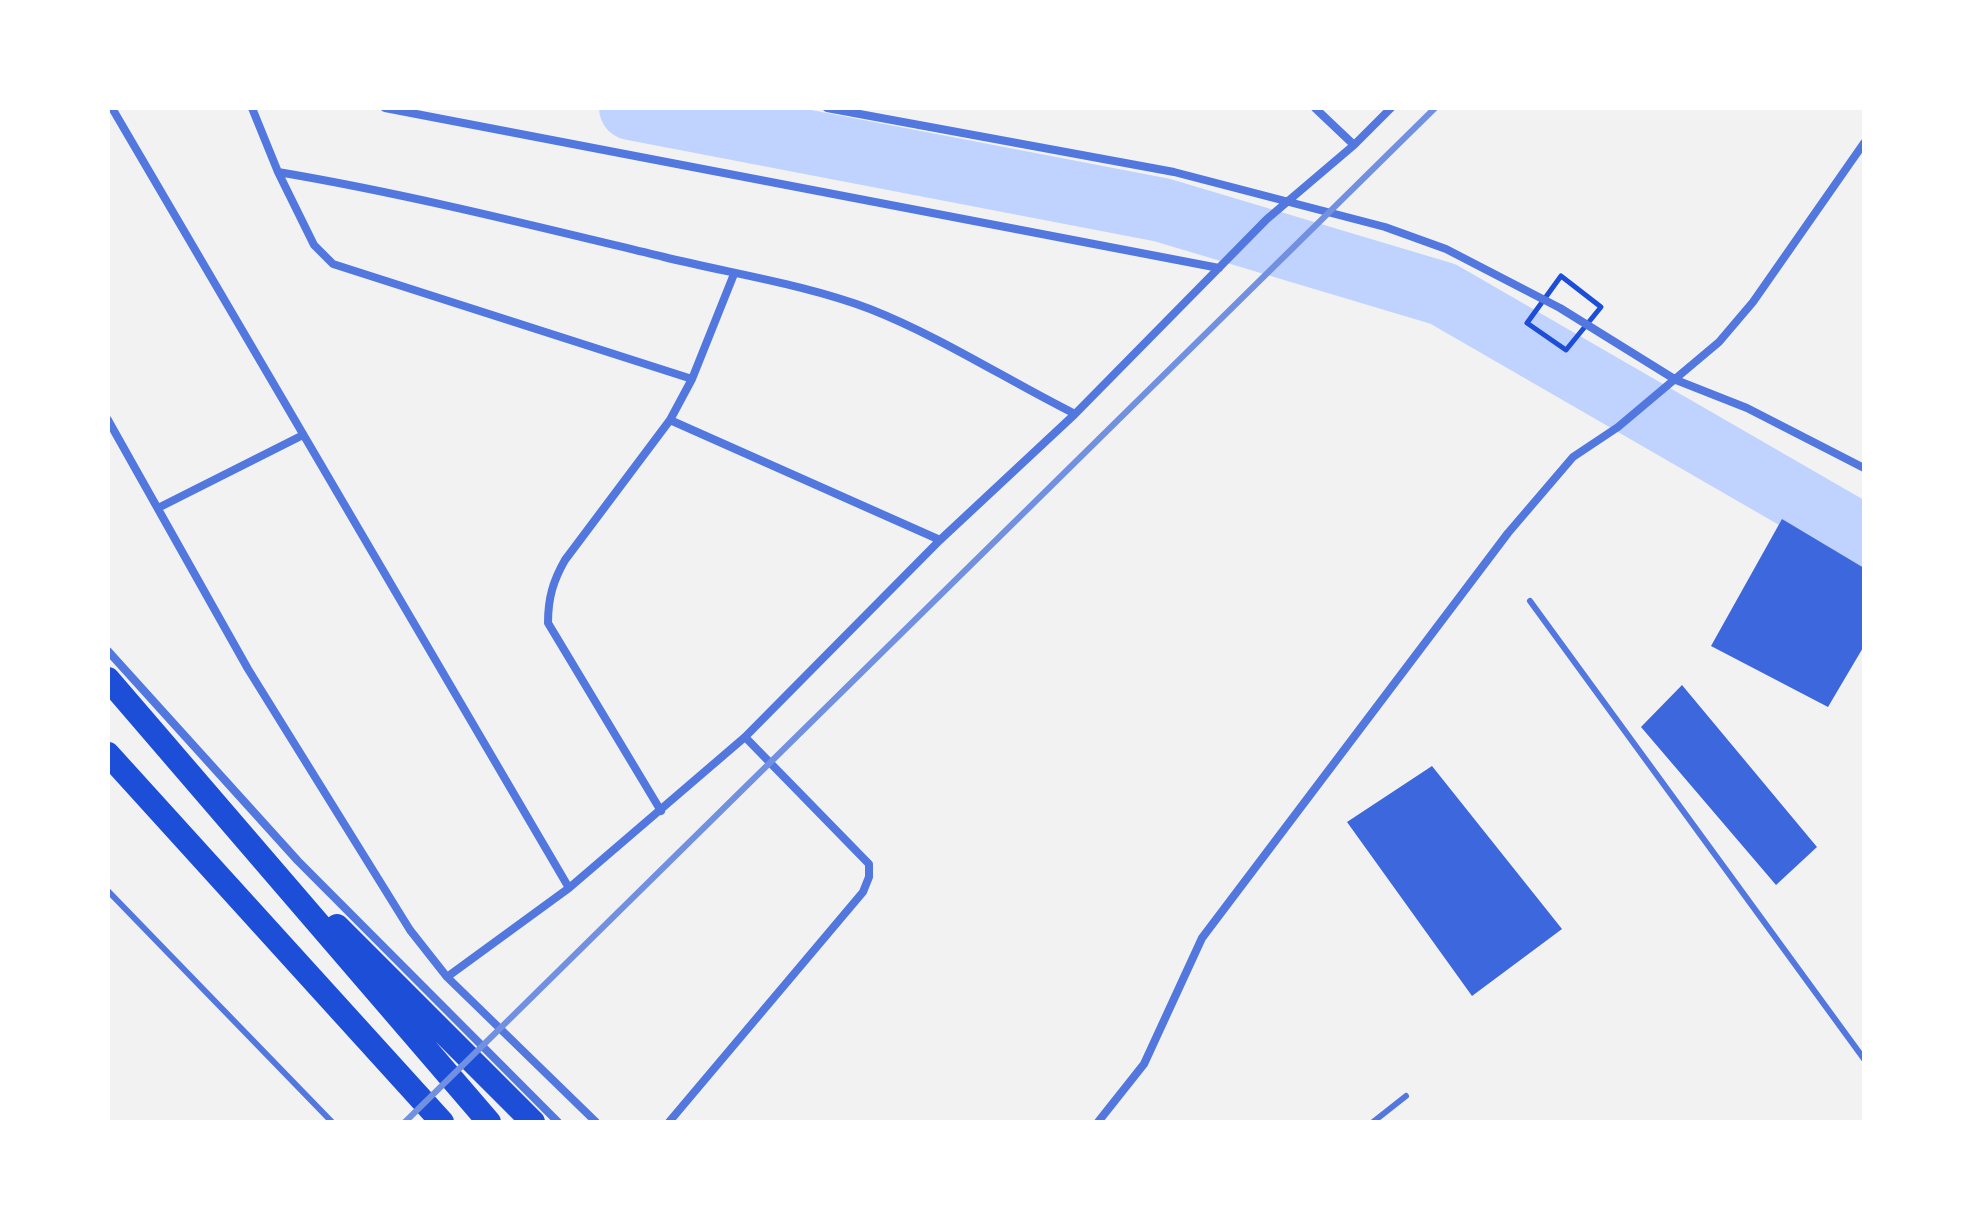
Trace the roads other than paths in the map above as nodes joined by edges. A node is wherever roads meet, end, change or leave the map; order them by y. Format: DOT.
graph roads {
  1 [pos="112,108"];
  2 [pos="252,108"];
  3 [pos="385,108"];
  4 [pos="827,108"];
  5 [pos="1315,108"];
  6 [pos="1391,108"];
  7 [pos="1864,143"];
  8 [pos="1354,145"];
  9 [pos="278,172"];
  10 [pos="1288,199"];
  11 [pos="1219,268"];
  12 [pos="734,274"];
  13 [pos="692,379"];
  14 [pos="1676,380"];
  15 [pos="1075,414"];
  16 [pos="108,420"];
  17 [pos="670,420"];
  18 [pos="303,435"];
  19 [pos="1864,468"];
  20 [pos="160,507"];
  21 [pos="940,540"];
  22 [pos="1530,601"];
  23 [pos="108,651"];
  24 [pos="108,679"];
  25 [pos="745,737"];
  26 [pos="108,754"];
  27 [pos="181,768"];
  28 [pos="661,811"];
  29 [pos="569,888"];
  30 [pos="108,891"];
  31 [pos="447,977"];
  32 [pos="1864,1059"];
  33 [pos="1406,1096"];
  34 [pos="332,1122"];
  35 [pos="442,1122"];
  36 [pos="489,1122"];
  37 [pos="533,1122"];
  38 [pos="558,1122"];
  39 [pos="596,1122"];
  40 [pos="669,1122"];
  41 [pos="1098,1122"];
  42 [pos="1373,1122"];
  1 -- 18 [label="street"];
  2 -- 9 [label="street"];
  3 -- 11 [label="street"];
  4 -- 10 [label="street"];
  5 -- 8 [label="street"];
  6 -- 8 [label="street"];
  7 -- 14 [label="street"];
  8 -- 10 [label="street"];
  9 -- 12 [label="street"];
  9 -- 13 [label="street"];
  10 -- 11 [label="street"];
  10 -- 14 [label="street"];
  11 -- 15 [label="street"];
  12 -- 13 [label="street"];
  12 -- 15 [label="street"];
  13 -- 17 [label="street"];
  14 -- 19 [label="street"];
  14 -- 41 [label="street"];
  15 -- 21 [label="street"];
  16 -- 20 [label="street"];
  17 -- 21 [label="street"];
  17 -- 28 [label="street"];
  18 -- 20 [label="street"];
  18 -- 29 [label="street"];
  20 -- 31 [label="street"];
  21 -- 25 [label="street"];
  22 -- 32 [label="lane"];
  23 -- 38 [label="street"];
  24 -- 27 [label="highway"];
  25 -- 28 [label="street"];
  25 -- 40 [label="street"];
  26 -- 35 [label="highway"];
  27 -- 36 [label="highway"];
  27 -- 37 [label="highway"];
  28 -- 29 [label="street"];
  29 -- 31 [label="street"];
  30 -- 34 [label="lane"];
  31 -- 39 [label="street"];
  33 -- 42 [label="lane"];
}
